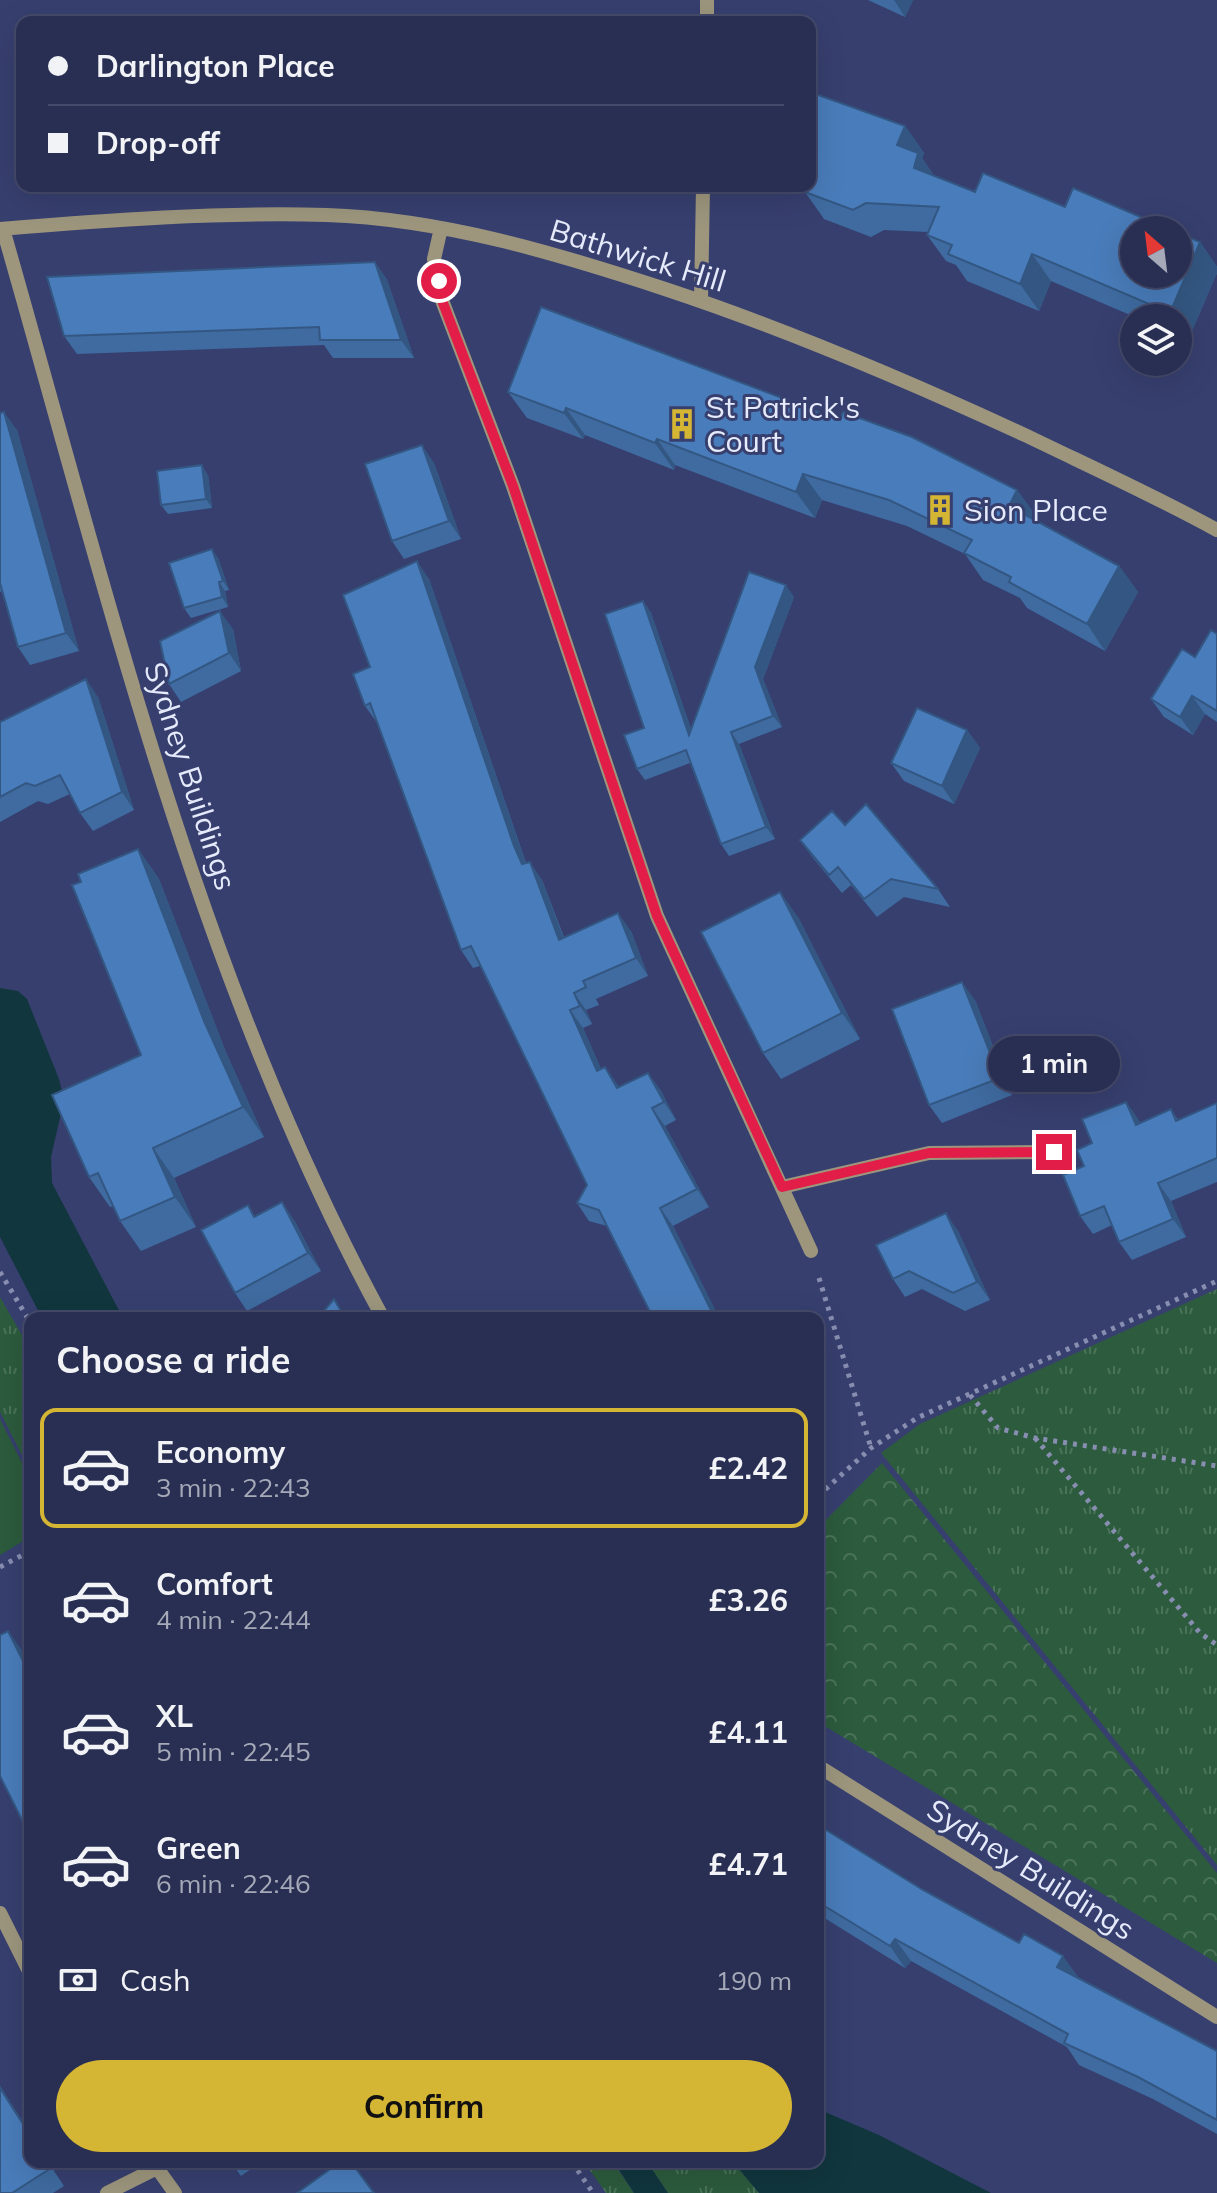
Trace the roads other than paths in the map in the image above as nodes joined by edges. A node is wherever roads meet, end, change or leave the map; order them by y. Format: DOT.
graph roads {
  1 [pos="703,192"];
  2 [pos="441,228"];
  3 [pos="1,229"];
  4 [pos="701,301"];
  5 [pos="1217,530"];
  6 [pos="1054,1152"];
  7 [pos="782,1187"];
  8 [pos="811,1251"];
  9 [pos="380,1312"];
  10 [pos="824,1770"];
  11 [pos="0,1913"];
  12 [pos="24,1961"];
  13 [pos="1217,2017"];
  14 [pos="150,2168"];
  15 [pos="157,2168"];
  16 [pos="107,2193"];
  17 [pos="175,2193"];
  1 -- 4 [label="street"];
  2 -- 3 [label="street, Bathwick Hill"];
  2 -- 4 [label="street, Bathwick Hill"];
  2 -- 7 [label="street"];
  3 -- 9 [label="street, Sydney Buildings"];
  4 -- 5 [label="street, Bathwick Hill"];
  6 -- 7 [label="street"];
  7 -- 8 [label="street"];
  10 -- 13 [label="street, Sydney Buildings"];
  11 -- 12 [label="street"];
  14 -- 16 [label="street"];
  15 -- 17 [label="street"];
}
